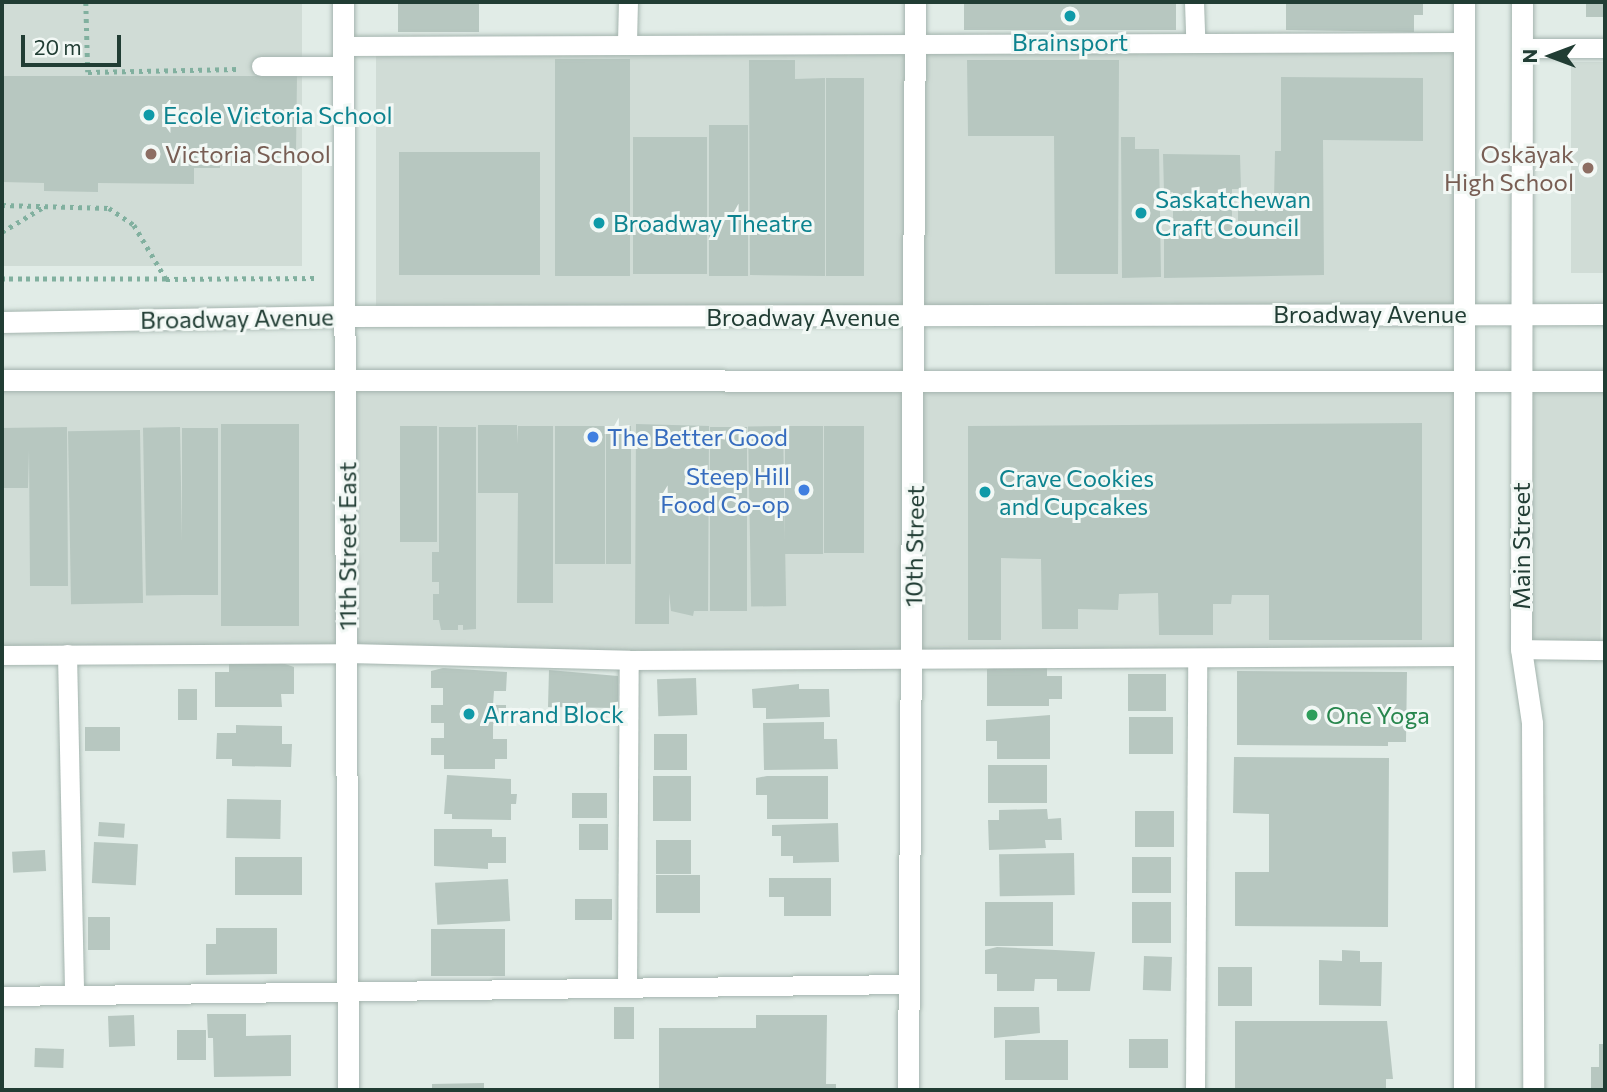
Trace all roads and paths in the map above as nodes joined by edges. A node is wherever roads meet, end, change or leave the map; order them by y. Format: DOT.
graph roads {
  1 [pos="86,2"];
  2 [pos="343,2"];
  3 [pos="628,2"];
  4 [pos="915,2"];
  5 [pos="1195,2"];
  6 [pos="1464,2"];
  7 [pos="1522,2"];
  8 [pos="1195,40"];
  9 [pos="628,42"];
  10 [pos="1463,42"];
  11 [pos="915,43"];
  12 [pos="1522,48"];
  13 [pos="1605,48"];
  14 [pos="342,56"];
  15 [pos="261,66"];
  16 [pos="2,205"];
  17 [pos="47,205"];
  18 [pos="2,232"];
  19 [pos="342,278"];
  20 [pos="2,279"];
  21 [pos="166,279"];
  22 [pos="1463,314"];
  23 [pos="1521,314"];
  24 [pos="1605,314"];
  25 [pos="342,316"];
  26 [pos="915,318"];
  27 [pos="2,322"];
  28 [pos="346,378"];
  29 [pos="914,378"];
  30 [pos="2,380"];
  31 [pos="1521,380"];
  32 [pos="1463,381"];
  33 [pos="1605,381"];
  34 [pos="1521,649"];
  35 [pos="1605,650"];
  36 [pos="348,653"];
  37 [pos="67,654"];
  38 [pos="2,655"];
  39 [pos="1463,656"];
  40 [pos="1197,658"];
  41 [pos="912,659"];
  42 [pos="629,660"];
  43 [pos="907,984"];
  44 [pos="628,988"];
  45 [pos="348,991"];
  46 [pos="74,995"];
  47 [pos="2,996"];
  48 [pos="348,1090"];
  49 [pos="908,1090"];
  50 [pos="1195,1090"];
  51 [pos="1464,1090"];
  52 [pos="1533,1090"];
  1 -- 15 [label="path"];
  2 -- 14 [label="street, 11th Street East"];
  3 -- 9 [label="lane"];
  4 -- 11 [label="street, 10th Street"];
  5 -- 8 [label="lane"];
  6 -- 10 [label="street"];
  7 -- 12 [label="street, Main Street"];
  8 -- 10 [label="lane"];
  8 -- 11 [label="lane"];
  9 -- 11 [label="lane"];
  9 -- 14 [label="lane"];
  10 -- 22 [label="street"];
  11 -- 26 [label="street, 10th Street"];
  12 -- 13 [label="lane"];
  12 -- 23 [label="street, Main Street"];
  14 -- 15 [label="lane"];
  14 -- 19 [label="street, 11th Street East"];
  16 -- 17 [label="path"];
  17 -- 18 [label="path"];
  17 -- 21 [label="path"];
  19 -- 21 [label="path"];
  19 -- 25 [label="street, 11th Street East"];
  20 -- 21 [label="path"];
  22 -- 23 [label="street, Broadway Avenue"];
  22 -- 26 [label="street, Broadway Avenue"];
  22 -- 32 [label="street"];
  23 -- 24 [label="street, Broadway Avenue"];
  23 -- 31 [label="street, Main Street"];
  25 -- 26 [label="street, Broadway Avenue"];
  25 -- 27 [label="street, Broadway Avenue"];
  25 -- 28 [label="street, 11th Street East"];
  26 -- 29 [label="street, 10th Street"];
  28 -- 29 [label="street"];
  28 -- 30 [label="street"];
  28 -- 36 [label="street, 11th Street East"];
  29 -- 32 [label="street"];
  29 -- 41 [label="street, 10th Street"];
  31 -- 32 [label="street"];
  31 -- 33 [label="street"];
  31 -- 34 [label="street, Main Street"];
  32 -- 39 [label="street"];
  34 -- 35 [label="lane"];
  34 -- 52 [label="street, Main Street"];
  36 -- 37 [label="lane"];
  36 -- 42 [label="lane"];
  36 -- 45 [label="street, 11th Street East"];
  37 -- 38 [label="lane"];
  37 -- 46 [label="lane"];
  39 -- 40 [label="lane"];
  39 -- 51 [label="street"];
  40 -- 41 [label="lane"];
  40 -- 50 [label="lane"];
  41 -- 42 [label="lane"];
  41 -- 43 [label="street, 10th Street"];
  42 -- 44 [label="lane"];
  43 -- 44 [label="lane"];
  43 -- 49 [label="street, 10th Street"];
  44 -- 45 [label="lane"];
  45 -- 46 [label="lane"];
  45 -- 48 [label="street, 11th Street East"];
  46 -- 47 [label="lane"];
}
